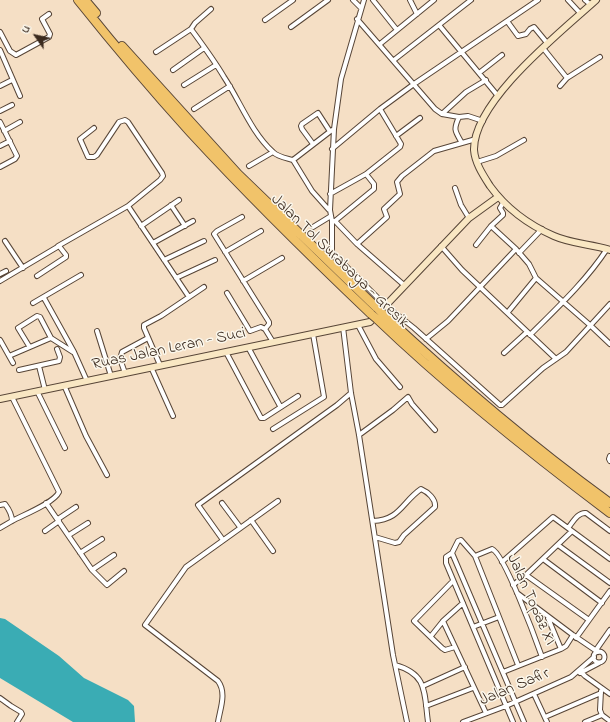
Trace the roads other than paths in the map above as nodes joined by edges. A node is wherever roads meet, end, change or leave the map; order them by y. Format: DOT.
graph roads {
  1 [pos="78,0"];
  2 [pos="85,0"];
  3 [pos="292,0"];
  4 [pos="354,0"];
  5 [pos="364,0"];
  6 [pos="373,0"];
  7 [pos="410,0"];
  8 [pos="434,0"];
  9 [pos="471,0"];
  10 [pos="538,0"];
  11 [pos="568,0"];
  12 [pos="586,0"];
  13 [pos="596,0"];
  14 [pos="325,1"];
  15 [pos="591,5"];
  16 [pos="361,8"];
  17 [pos="211,9"];
  18 [pos="50,14"];
  19 [pos="417,14"];
  20 [pos="581,14"];
  21 [pos="357,19"];
  22 [pos="265,20"];
  23 [pos="507,21"];
  24 [pos="439,25"];
  25 [pos="291,26"];
  26 [pos="191,28"];
  27 [pos="397,30"];
  28 [pos="0,32"];
  29 [pos="380,44"];
  30 [pos="545,46"];
  31 [pos="204,48"];
  32 [pos="0,50"];
  33 [pos="156,52"];
  34 [pos="462,52"];
  35 [pos="502,55"];
  36 [pos="600,57"];
  37 [pos="2,60"];
  38 [pos="394,60"];
  39 [pos="216,64"];
  40 [pos="173,70"];
  41 [pos="479,73"];
  42 [pos="567,78"];
  43 [pos="12,80"];
  44 [pos="486,80"];
  45 [pos="414,84"];
  46 [pos="184,85"];
  47 [pos="0,86"];
  48 [pos="230,86"];
  49 [pos="560,86"];
  50 [pos="20,96"];
  51 [pos="498,96"];
  52 [pos="12,105"];
  53 [pos="194,109"];
  54 [pos="380,109"];
  55 [pos="0,111"];
  56 [pos="442,114"];
  57 [pos="459,117"];
  58 [pos="420,118"];
  59 [pos="483,121"];
  60 [pos="0,122"];
  61 [pos="20,122"];
  62 [pos="94,128"];
  63 [pos="332,130"];
  64 [pos="4,131"];
  65 [pos="396,136"];
  66 [pos="476,139"];
  67 [pos="524,140"];
  68 [pos="10,141"];
  69 [pos="462,143"];
  70 [pos="313,144"];
  71 [pos="0,146"];
  72 [pos="332,149"];
  73 [pos="273,152"];
  74 [pos="293,160"];
  75 [pos="477,162"];
  76 [pos="250,166"];
  77 [pos="0,167"];
  78 [pos="366,174"];
  79 [pos="455,188"];
  80 [pos="330,194"];
  81 [pos="498,196"];
  82 [pos="179,200"];
  83 [pos="503,203"];
  84 [pos="171,205"];
  85 [pos="128,206"];
  86 [pos="330,210"];
  87 [pos="331,216"];
  88 [pos="242,217"];
  89 [pos="468,218"];
  90 [pos="193,221"];
  91 [pos="333,221"];
  92 [pos="141,226"];
  93 [pos="185,226"];
  94 [pos="491,226"];
  95 [pos="312,227"];
  96 [pos="542,229"];
  97 [pos="261,231"];
  98 [pos="5,241"];
  99 [pos="204,241"];
  100 [pos="153,243"];
  101 [pos="357,244"];
  102 [pos="476,245"];
  103 [pos="58,246"];
  104 [pos="441,246"];
  105 [pos="608,249"];
  106 [pos="518,251"];
  107 [pos="225,252"];
  108 [pos="282,258"];
  109 [pos="164,260"];
  110 [pos="215,260"];
  111 [pos="23,268"];
  112 [pos="6,270"];
  113 [pos="0,274"];
  114 [pos="81,275"];
  115 [pos="37,276"];
  116 [pos="176,278"];
  117 [pos="536,278"];
  118 [pos="0,281"];
  119 [pos="243,281"];
  120 [pos="404,285"];
  121 [pos="480,286"];
  122 [pos="204,287"];
  123 [pos="227,293"];
  124 [pos="189,297"];
  125 [pos="44,298"];
  126 [pos="564,302"];
  127 [pos="33,303"];
  128 [pos="610,304"];
  129 [pos="508,312"];
  130 [pos="377,313"];
  131 [pos="358,325"];
  132 [pos="591,326"];
  133 [pos="343,327"];
  134 [pos="265,329"];
  135 [pos="97,331"];
  136 [pos="529,333"];
  137 [pos="313,334"];
  138 [pos="51,338"];
  139 [pos="148,338"];
  140 [pos="426,339"];
  141 [pos="0,340"];
  142 [pos="68,341"];
  143 [pos="273,342"];
  144 [pos="62,344"];
  145 [pos="610,344"];
  146 [pos="29,346"];
  147 [pos="248,347"];
  148 [pos="57,349"];
  149 [pos="74,352"];
  150 [pos="226,352"];
  151 [pos="504,353"];
  152 [pos="9,356"];
  153 [pos="556,359"];
  154 [pos="13,364"];
  155 [pos="160,365"];
  156 [pos="39,366"];
  157 [pos="151,367"];
  158 [pos="19,370"];
  159 [pos="125,373"];
  160 [pos="111,376"];
  161 [pos="87,381"];
  162 [pos="64,386"];
  163 [pos="400,387"];
  164 [pos="45,390"];
  165 [pos="37,391"];
  166 [pos="351,393"];
  167 [pos="298,396"];
  168 [pos="12,397"];
  169 [pos="0,399"];
  170 [pos="280,406"];
  171 [pos="173,416"];
  172 [pos="273,429"];
  173 [pos="435,430"];
  174 [pos="360,435"];
  175 [pos="65,448"];
  176 [pos="610,456"];
  177 [pos="610,461"];
  178 [pos="107,475"];
  179 [pos="278,501"];
  180 [pos="46,503"];
  181 [pos="222,503"];
  182 [pos="610,503"];
  183 [pos="0,505"];
  184 [pos="76,506"];
  185 [pos="610,513"];
  186 [pos="58,520"];
  187 [pos="251,520"];
  188 [pos="12,521"];
  189 [pos="373,521"];
  190 [pos="88,523"];
  191 [pos="240,527"];
  192 [pos="0,528"];
  193 [pos="568,528"];
  194 [pos="45,531"];
  195 [pos="572,531"];
  196 [pos="610,531"];
  197 [pos="69,535"];
  198 [pos="375,537"];
  199 [pos="102,539"];
  200 [pos="223,540"];
  201 [pos="558,545"];
  202 [pos="273,551"];
  203 [pos="452,552"];
  204 [pos="80,553"];
  205 [pos="114,555"];
  206 [pos="475,556"];
  207 [pos="610,558"];
  208 [pos="543,559"];
  209 [pos="502,562"];
  210 [pos="92,570"];
  211 [pos="124,571"];
  212 [pos="526,575"];
  213 [pos="454,581"];
  214 [pos="610,583"];
  215 [pos="513,585"];
  216 [pos="610,592"];
  217 [pos="517,593"];
  218 [pos="602,603"];
  219 [pos="463,604"];
  220 [pos="548,616"];
  221 [pos="498,617"];
  222 [pos="589,620"];
  223 [pos="443,621"];
  224 [pos="483,623"];
  225 [pos="473,627"];
  226 [pos="610,630"];
  227 [pos="431,636"];
  228 [pos="575,637"];
  229 [pos="456,647"];
  230 [pos="560,649"];
  231 [pos="596,651"];
  232 [pos="542,657"];
  233 [pos="594,657"];
  234 [pos="605,657"];
  235 [pos="610,661"];
  236 [pos="599,663"];
  237 [pos="395,665"];
  238 [pos="518,665"];
  239 [pos="464,667"];
  240 [pos="503,672"];
  241 [pos="579,672"];
  242 [pos="423,686"];
  243 [pos="473,688"];
  244 [pos="601,690"];
  245 [pos="534,694"];
  246 [pos="610,694"];
  247 [pos="0,699"];
  248 [pos="515,701"];
  249 [pos="426,706"];
  250 [pos="506,706"];
  251 [pos="486,713"];
  252 [pos="602,715"];
  253 [pos="546,720"];
  254 [pos="610,721"];
  255 [pos="17,722"];
  256 [pos="218,722"];
  257 [pos="407,722"];
  258 [pos="428,722"];
  259 [pos="463,722"];
  260 [pos="513,722"];
  261 [pos="524,722"];
  262 [pos="585,722"];
  1 -- 130 [label="highway, Jalan Tol Surabaya - Gresik"];
  2 -- 130 [label="highway, Jalan Tol Surabaya - Gresik"];
  3 -- 22 [label="street"];
  4 -- 16 [label="street"];
  5 -- 16 [label="street"];
  6 -- 27 [label="street"];
  7 -- 19 [label="street"];
  8 -- 19 [label="street"];
  9 -- 24 [label="street"];
  10 -- 23 [label="street"];
  11 -- 20 [label="street"];
  12 -- 15 [label="street"];
  13 -- 15 [label="main road"];
  14 -- 25 [label="street"];
  15 -- 20 [label="main road"];
  16 -- 21 [label="street"];
  17 -- 26 [label="street"];
  18 -- 28 [label="street"];
  19 -- 27 [label="street"];
  20 -- 30 [label="main road"];
  21 -- 29 [label="street"];
  21 -- 63 [label="street"];
  23 -- 30 [label="street"];
  23 -- 34 [label="street"];
  24 -- 34 [label="street"];
  24 -- 38 [label="street"];
  26 -- 31 [label="street"];
  26 -- 33 [label="street"];
  27 -- 29 [label="street"];
  29 -- 38 [label="street"];
  30 -- 42 [label="street"];
  30 -- 51 [label="main road"];
  31 -- 39 [label="street"];
  31 -- 40 [label="street"];
  32 -- 37 [label="street"];
  34 -- 41 [label="street"];
  34 -- 45 [label="street"];
  35 -- 41 [label="street"];
  36 -- 42 [label="street"];
  37 -- 43 [label="street"];
  38 -- 45 [label="street"];
  39 -- 46 [label="street"];
  39 -- 48 [label="street"];
  41 -- 44 [label="street"];
  42 -- 49 [label="street"];
  43 -- 47 [label="street"];
  43 -- 50 [label="street"];
  44 -- 51 [label="street"];
  44 -- 56 [label="street"];
  45 -- 54 [label="street"];
  45 -- 56 [label="street"];
  48 -- 53 [label="street"];
  48 -- 73 [label="street"];
  51 -- 59 [label="main road"];
  52 -- 55 [label="street"];
  54 -- 65 [label="street"];
  54 -- 72 [label="street"];
  56 -- 57 [label="street"];
  57 -- 59 [label="street"];
  57 -- 69 [label="street"];
  58 -- 65 [label="street"];
  59 -- 66 [label="main road"];
  60 -- 64 [label="street"];
  61 -- 64 [label="street"];
  62 -- 85 [label="street"];
  63 -- 70 [label="street"];
  63 -- 70 [label="street"];
  63 -- 72 [label="street"];
  64 -- 68 [label="street"];
  65 -- 78 [label="street"];
  66 -- 69 [label="street"];
  66 -- 75 [label="main road"];
  67 -- 75 [label="street"];
  68 -- 71 [label="street"];
  68 -- 77 [label="street"];
  69 -- 101 [label="street"];
  70 -- 74 [label="street"];
  72 -- 80 [label="street"];
  73 -- 74 [label="street"];
  73 -- 76 [label="street"];
  74 -- 86 [label="street"];
  75 -- 81 [label="main road"];
  78 -- 80 [label="street"];
  78 -- 91 [label="street"];
  79 -- 89 [label="street"];
  80 -- 86 [label="street"];
  81 -- 83 [label="main road"];
  81 -- 89 [label="main road"];
  82 -- 84 [label="street"];
  83 -- 94 [label="street"];
  83 -- 96 [label="main road"];
  84 -- 92 [label="street"];
  84 -- 93 [label="street"];
  85 -- 92 [label="street"];
  85 -- 103 [label="street"];
  86 -- 87 [label="street"];
  87 -- 91 [label="street"];
  87 -- 95 [label="street"];
  88 -- 107 [label="street"];
  89 -- 104 [label="main road"];
  90 -- 93 [label="street"];
  91 -- 101 [label="street"];
  91 -- 130 [label="street"];
  92 -- 100 [label="street"];
  93 -- 100 [label="street"];
  94 -- 102 [label="street"];
  94 -- 106 [label="street"];
  96 -- 105 [label="main road"];
  96 -- 106 [label="street"];
  97 -- 107 [label="street"];
  98 -- 111 [label="street"];
  99 -- 109 [label="street"];
  100 -- 109 [label="street"];
  101 -- 120 [label="street"];
  103 -- 111 [label="street"];
  103 -- 115 [label="street"];
  104 -- 120 [label="main road"];
  104 -- 121 [label="street"];
  105 -- 126 [label="street"];
  106 -- 117 [label="street"];
  106 -- 121 [label="street"];
  107 -- 119 [label="street"];
  108 -- 119 [label="street"];
  109 -- 116 [label="street"];
  110 -- 116 [label="street"];
  111 -- 118 [label="street"];
  112 -- 113 [label="street"];
  114 -- 125 [label="street"];
  116 -- 124 [label="street"];
  117 -- 126 [label="street"];
  117 -- 129 [label="street"];
  119 -- 134 [label="street"];
  120 -- 130 [label="main road"];
  121 -- 129 [label="street"];
  121 -- 140 [label="street"];
  122 -- 124 [label="street"];
  123 -- 134 [label="street"];
  124 -- 139 [label="street"];
  125 -- 127 [label="street"];
  125 -- 142 [label="street"];
  126 -- 132 [label="street"];
  126 -- 136 [label="street"];
  128 -- 132 [label="street"];
  129 -- 136 [label="street"];
  130 -- 131 [label="main road, Ruas Jalan Leran - Suci"];
  130 -- 140 [label="street"];
  130 -- 182 [label="highway, Jalan Tol Surabaya - Gresik"];
  130 -- 185 [label="highway, Jalan Tol Surabaya - Gresik"];
  131 -- 133 [label="main road, Ruas Jalan Leran - Suci"];
  131 -- 163 [label="street"];
  132 -- 145 [label="street"];
  132 -- 153 [label="street"];
  133 -- 137 [label="main road, Ruas Jalan Leran - Suci"];
  133 -- 166 [label="street"];
  134 -- 143 [label="street"];
  135 -- 160 [label="street"];
  136 -- 151 [label="street"];
  136 -- 153 [label="street"];
  137 -- 143 [label="main road, Ruas Jalan Leran - Suci"];
  137 -- 172 [label="street"];
  138 -- 144 [label="street"];
  138 -- 146 [label="street"];
  138 -- 146 [label="street"];
  139 -- 155 [label="street"];
  139 -- 159 [label="street"];
  140 -- 153 [label="street"];
  141 -- 152 [label="street"];
  142 -- 144 [label="street"];
  142 -- 149 [label="street"];
  143 -- 147 [label="main road, Ruas Jalan Leran - Suci"];
  144 -- 149 [label="street"];
  146 -- 152 [label="street"];
  147 -- 150 [label="main road, Ruas Jalan Leran - Suci"];
  147 -- 170 [label="street"];
  148 -- 156 [label="street"];
  149 -- 161 [label="street"];
  150 -- 155 [label="main road, Ruas Jalan Leran - Suci"];
  150 -- 170 [label="street"];
  152 -- 154 [label="street"];
  155 -- 157 [label="main road, Ruas Jalan Leran - Suci"];
  156 -- 158 [label="street"];
  156 -- 164 [label="street"];
  157 -- 159 [label="main road, Ruas Jalan Leran - Suci"];
  157 -- 171 [label="street"];
  159 -- 160 [label="main road, Ruas Jalan Leran - Suci"];
  160 -- 161 [label="main road, Ruas Jalan Leran - Suci"];
  161 -- 162 [label="main road, Ruas Jalan Leran - Suci"];
  162 -- 164 [label="main road, Ruas Jalan Leran - Suci"];
  162 -- 178 [label="street"];
  164 -- 165 [label="main road, Ruas Jalan Leran - Suci"];
  165 -- 168 [label="main road, Ruas Jalan Leran - Suci"];
  165 -- 175 [label="street"];
  166 -- 174 [label="street"];
  166 -- 200 [label="street"];
  167 -- 170 [label="street"];
  168 -- 169 [label="main road, Ruas Jalan Leran - Suci"];
  168 -- 180 [label="street"];
  173 -- 174 [label="street"];
  174 -- 189 [label="street"];
  176 -- 177 [label="street"];
  179 -- 187 [label="street"];
  180 -- 186 [label="street"];
  180 -- 188 [label="street"];
  181 -- 191 [label="street"];
  183 -- 188 [label="street"];
  184 -- 186 [label="street"];
  186 -- 194 [label="street"];
  186 -- 197 [label="street"];
  187 -- 191 [label="street"];
  187 -- 202 [label="street"];
  188 -- 192 [label="street"];
  189 -- 198 [label="street"];
  189 -- 198 [label="street"];
  190 -- 197 [label="street"];
  191 -- 200 [label="street"];
  193 -- 195 [label="street"];
  193 -- 196 [label="street"];
  193 -- 209 [label="street"];
  195 -- 201 [label="street"];
  195 -- 207 [label="street"];
  197 -- 204 [label="street"];
  198 -- 237 [label="street"];
  199 -- 204 [label="street"];
  200 -- 256 [label="street"];
  201 -- 208 [label="street"];
  201 -- 214 [label="street"];
  203 -- 206 [label="street"];
  203 -- 213 [label="street"];
  203 -- 224 [label="street"];
  204 -- 210 [label="street"];
  205 -- 210 [label="street"];
  206 -- 209 [label="street, Jalan Topaz XI"];
  206 -- 221 [label="street"];
  208 -- 212 [label="street"];
  208 -- 218 [label="street"];
  209 -- 215 [label="street, Jalan Topaz XI"];
  210 -- 211 [label="street"];
  212 -- 215 [label="street"];
  212 -- 222 [label="street"];
  213 -- 219 [label="street"];
  213 -- 227 [label="street"];
  215 -- 217 [label="street, Jalan Topaz XI"];
  216 -- 218 [label="street"];
  217 -- 220 [label="street"];
  217 -- 232 [label="street, Jalan Topaz XI"];
  218 -- 222 [label="street"];
  219 -- 223 [label="street"];
  219 -- 225 [label="street"];
  220 -- 228 [label="street"];
  220 -- 230 [label="street"];
  221 -- 224 [label="street"];
  221 -- 238 [label="street"];
  222 -- 228 [label="street"];
  223 -- 227 [label="street"];
  223 -- 229 [label="street"];
  224 -- 225 [label="street"];
  224 -- 240 [label="street"];
  225 -- 250 [label="street"];
  226 -- 231 [label="street"];
  227 -- 229 [label="street"];
  228 -- 230 [label="street"];
  228 -- 231 [label="street"];
  229 -- 239 [label="street"];
  230 -- 232 [label="street"];
  231 -- 233 [label="street"];
  231 -- 234 [label="street"];
  232 -- 238 [label="street"];
  233 -- 236 [label="street"];
  233 -- 241 [label="street, Jalan Safir"];
  234 -- 235 [label="street"];
  234 -- 236 [label="street"];
  236 -- 241 [label="street, Jalan Safir"];
  237 -- 242 [label="street"];
  237 -- 257 [label="street"];
  238 -- 240 [label="street"];
  239 -- 242 [label="street"];
  239 -- 243 [label="street"];
  240 -- 248 [label="street"];
  241 -- 244 [label="street"];
  241 -- 245 [label="street, Jalan Safir"];
  242 -- 249 [label="street"];
  243 -- 249 [label="street"];
  243 -- 251 [label="street"];
  244 -- 246 [label="street"];
  244 -- 252 [label="street"];
  244 -- 253 [label="street"];
  245 -- 248 [label="street, Jalan Safir"];
  245 -- 253 [label="street"];
  247 -- 255 [label="street"];
  248 -- 250 [label="street, Jalan Safir"];
  248 -- 261 [label="street"];
  249 -- 258 [label="street"];
  250 -- 251 [label="street, Jalan Safir"];
  250 -- 260 [label="street"];
  251 -- 259 [label="street, Jalan Safir"];
  252 -- 254 [label="street"];
  252 -- 262 [label="street"];
}
